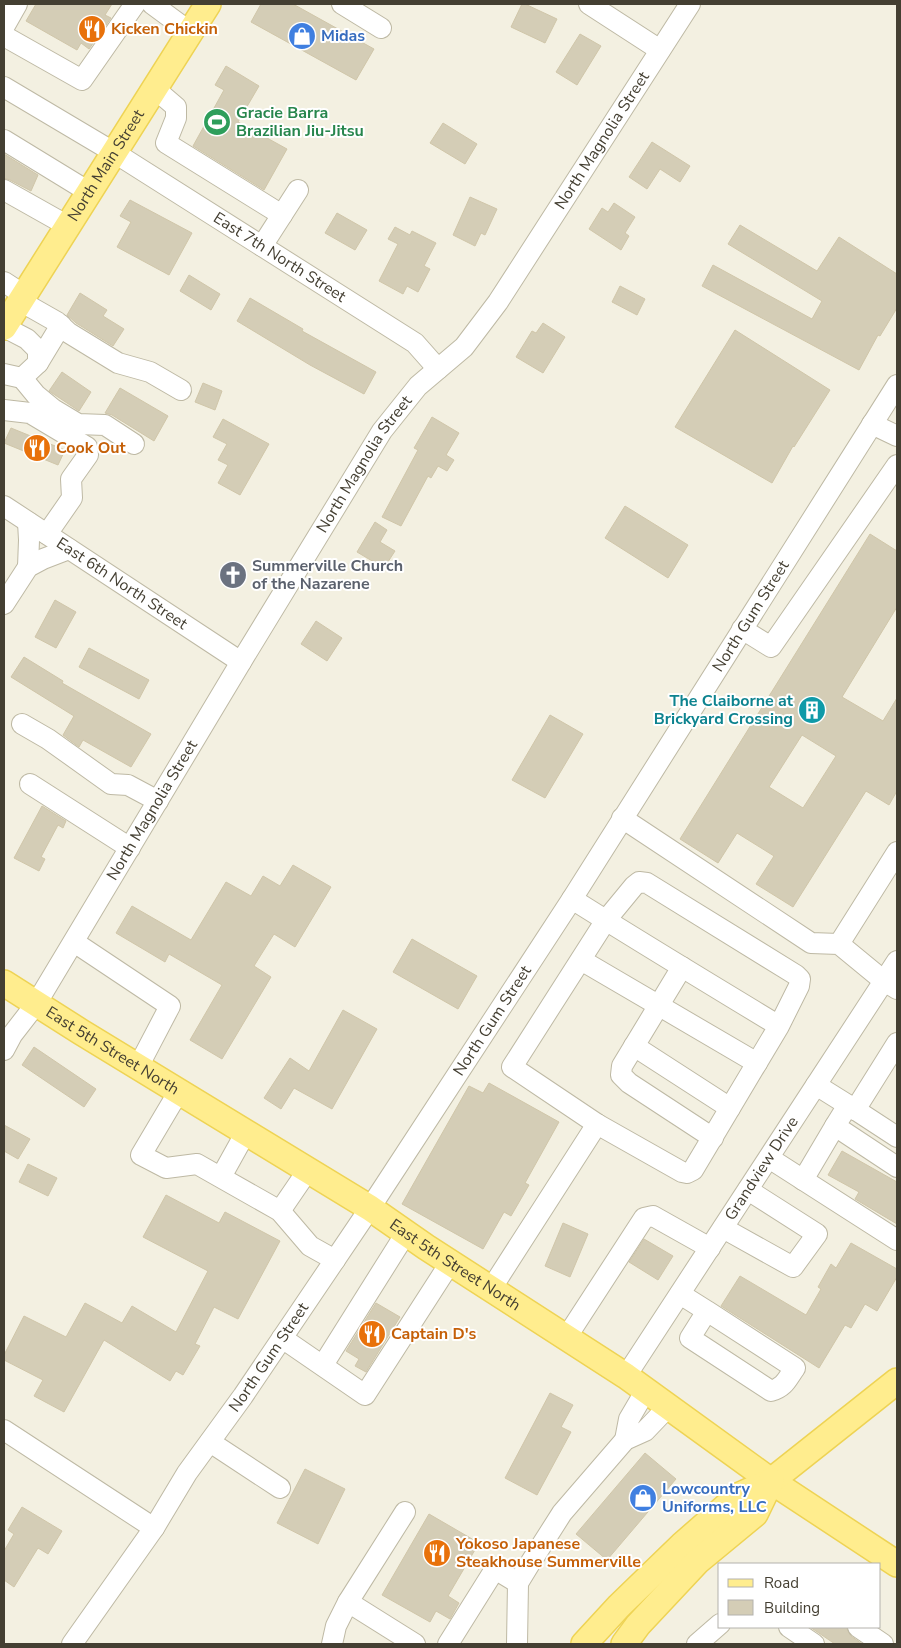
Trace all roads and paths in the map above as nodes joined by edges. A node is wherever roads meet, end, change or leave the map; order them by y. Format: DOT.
graph roads {
  1 [pos="17,4"];
  2 [pos="135,4"];
  3 [pos="152,4"];
  4 [pos="208,4"];
  5 [pos="342,4"];
  6 [pos="589,4"];
  7 [pos="690,4"];
  8 [pos="4,26"];
  9 [pos="381,28"];
  10 [pos="190,32"];
  11 [pos="4,36"];
  12 [pos="660,50"];
  13 [pos="4,87"];
  14 [pos="155,89"];
  15 [pos="4,140"];
  16 [pos="115,153"];
  17 [pos="4,190"];
  18 [pos="298,190"];
  19 [pos="89,192"];
  20 [pos="282,215"];
  21 [pos="68,226"];
  22 [pos="262,246"];
  23 [pos="4,282"];
  24 [pos="22,298"];
  25 [pos="61,325"];
  26 [pos="4,327"];
  27 [pos="38,363"];
  28 [pos="438,369"];
  29 [pos="13,376"];
  30 [pos="897,385"];
  31 [pos="181,390"];
  32 [pos="4,410"];
  33 [pos="872,424"];
  34 [pos="897,436"];
  35 [pos="134,444"];
  36 [pos="897,465"];
  37 [pos="4,506"];
  38 [pos="28,522"];
  39 [pos="47,534"];
  40 [pos="69,549"];
  41 [pos="28,567"];
  42 [pos="4,604"];
  43 [pos="742,629"];
  44 [pos="241,662"];
  45 [pos="22,724"];
  46 [pos="30,784"];
  47 [pos="158,801"];
  48 [pos="622,818"];
  49 [pos="130,848"];
  50 [pos="897,852"];
  51 [pos="572,899"];
  52 [pos="606,920"];
  53 [pos="74,942"];
  54 [pos="839,944"];
  55 [pos="581,960"];
  56 [pos="897,961"];
  57 [pos="682,967"];
  58 [pos="4,983"];
  59 [pos="891,985"];
  60 [pos="36,1004"];
  61 [pos="659,1005"];
  62 [pos="779,1026"];
  63 [pos="897,1043"];
  64 [pos="634,1046"];
  65 [pos="4,1050"];
  66 [pos="757,1063"];
  67 [pos="138,1066"];
  68 [pos="816,1086"];
  69 [pos="179,1091"];
  70 [pos="730,1108"];
  71 [pos="852,1108"];
  72 [pos="596,1124"];
  73 [pos="835,1126"];
  74 [pos="246,1132"];
  75 [pos="896,1133"];
  76 [pos="713,1138"];
  77 [pos="769,1158"];
  78 [pos="897,1167"];
  79 [pos="308,1170"];
  80 [pos="220,1177"];
  81 [pos="803,1180"];
  82 [pos="748,1190"];
  83 [pos="370,1208"];
  84 [pos="280,1211"];
  85 [pos="723,1228"];
  86 [pos="406,1233"];
  87 [pos="897,1240"];
  88 [pos="710,1248"];
  89 [pos="335,1260"];
  90 [pos="450,1263"];
  91 [pos="491,1289"];
  92 [pos="680,1294"];
  93 [pos="707,1311"];
  94 [pos="282,1338"];
  95 [pos="566,1338"];
  96 [pos="323,1365"];
  97 [pos="897,1381"];
  98 [pos="636,1383"];
  99 [pos="668,1406"];
  100 [pos="4,1430"];
  101 [pos="625,1440"];
  102 [pos="210,1442"];
  103 [pos="771,1481"];
  104 [pos="280,1488"];
  105 [pos="404,1512"];
  106 [pos="154,1528"];
  107 [pos="897,1564"];
  108 [pos="518,1583"];
  109 [pos="348,1602"];
  110 [pos="718,1626"];
  111 [pos="790,1628"];
  112 [pos="859,1628"];
  113 [pos="626,1643"];
  114 [pos="72,1644"];
  115 [pos="332,1644"];
  116 [pos="415,1644"];
  117 [pos="448,1644"];
  118 [pos="517,1644"];
  119 [pos="584,1644"];
  120 [pos="697,1644"];
  121 [pos="814,1644"];
  122 [pos="883,1644"];
  1 -- 8 [label="street"];
  2 -- 11 [label="street"];
  3 -- 10 [label="street"];
  4 -- 10 [label="main road, North Main Street"];
  5 -- 9 [label="street"];
  6 -- 12 [label="street"];
  7 -- 12 [label="street, North Magnolia Street"];
  10 -- 14 [label="main road, North Main Street"];
  12 -- 28 [label="street, North Magnolia Street"];
  13 -- 16 [label="street, East 7th North Street"];
  14 -- 16 [label="main road, North Main Street"];
  14 -- 20 [label="street"];
  15 -- 19 [label="street"];
  16 -- 19 [label="main road, North Main Street"];
  16 -- 22 [label="street, East 7th North Street"];
  17 -- 21 [label="street"];
  18 -- 20 [label="street"];
  19 -- 21 [label="main road, North Main Street"];
  20 -- 22 [label="street"];
  21 -- 24 [label="main road, North Main Street"];
  22 -- 28 [label="street, East 7th North Street"];
  23 -- 24 [label="street"];
  24 -- 25 [label="street"];
  24 -- 26 [label="main road, North Main Street"];
  25 -- 27 [label="street"];
  25 -- 31 [label="street"];
  26 -- 27 [label="street"];
  27 -- 29 [label="street"];
  28 -- 44 [label="street, North Magnolia Street"];
  29 -- 35 [label="street"];
  30 -- 33 [label="street, North Gum Street"];
  32 -- 39 [label="street"];
  33 -- 34 [label="street"];
  33 -- 43 [label="street, North Gum Street"];
  36 -- 43 [label="street"];
  37 -- 38 [label="street, East 6th North Street"];
  38 -- 39 [label="street, East 6th North Street"];
  38 -- 41 [label="street"];
  39 -- 40 [label="street, East 6th North Street"];
  40 -- 41 [label="street"];
  40 -- 44 [label="street, East 6th North Street"];
  41 -- 42 [label="street"];
  43 -- 48 [label="street, North Gum Street"];
  44 -- 47 [label="street, North Magnolia Street"];
  45 -- 47 [label="street"];
  46 -- 49 [label="street"];
  47 -- 49 [label="street, North Magnolia Street"];
  48 -- 51 [label="street, North Gum Street"];
  48 -- 54 [label="street"];
  49 -- 53 [label="street, North Magnolia Street"];
  50 -- 54 [label="street"];
  51 -- 52 [label="street"];
  51 -- 83 [label="street, North Gum Street"];
  52 -- 55 [label="street"];
  52 -- 57 [label="street"];
  52 -- 62 [label="street"];
  53 -- 60 [label="street, North Magnolia Street"];
  53 -- 67 [label="street"];
  54 -- 59 [label="street"];
  55 -- 61 [label="street"];
  55 -- 72 [label="street"];
  56 -- 59 [label="street, Grandview Drive"];
  57 -- 61 [label="street"];
  57 -- 62 [label="street"];
  58 -- 60 [label="main road, East 5th Street North"];
  59 -- 68 [label="street, Grandview Drive"];
  60 -- 65 [label="street, North Magnolia Street"];
  60 -- 67 [label="main road, East 5th Street North"];
  61 -- 64 [label="street"];
  61 -- 66 [label="street"];
  62 -- 66 [label="street"];
  63 -- 71 [label="street"];
  64 -- 70 [label="street"];
  64 -- 76 [label="street"];
  66 -- 70 [label="street"];
  67 -- 69 [label="main road, East 5th Street North"];
  68 -- 71 [label="street"];
  68 -- 77 [label="street, Grandview Drive"];
  69 -- 74 [label="main road, East 5th Street North"];
  69 -- 80 [label="street"];
  70 -- 76 [label="street"];
  71 -- 73 [label="street"];
  71 -- 75 [label="street"];
  72 -- 76 [label="street"];
  72 -- 91 [label="street"];
  73 -- 78 [label="street"];
  73 -- 81 [label="street"];
  74 -- 79 [label="main road, East 5th Street North"];
  74 -- 80 [label="street"];
  77 -- 81 [label="street"];
  77 -- 82 [label="street, Grandview Drive"];
  79 -- 83 [label="main road, East 5th Street North"];
  79 -- 84 [label="street"];
  80 -- 84 [label="street"];
  81 -- 87 [label="street"];
  82 -- 85 [label="street, Grandview Drive"];
  82 -- 85 [label="street"];
  83 -- 86 [label="main road, East 5th Street North"];
  83 -- 89 [label="street, North Gum Street"];
  84 -- 89 [label="street"];
  85 -- 88 [label="street, Grandview Drive"];
  86 -- 90 [label="main road, East 5th Street North"];
  86 -- 96 [label="street"];
  88 -- 92 [label="street, Grandview Drive"];
  88 -- 95 [label="street"];
  89 -- 94 [label="street, North Gum Street"];
  90 -- 91 [label="main road, East 5th Street North"];
  90 -- 96 [label="street"];
  91 -- 95 [label="main road, East 5th Street North"];
  92 -- 93 [label="street"];
  92 -- 98 [label="street, Grandview Drive"];
  93 -- 93 [label="street"];
  94 -- 96 [label="street"];
  94 -- 102 [label="street, North Gum Street"];
  95 -- 98 [label="main road, East 5th Street North"];
  97 -- 103 [label="main road"];
  98 -- 99 [label="main road, East 5th Street North"];
  98 -- 101 [label="street, Grandview Drive"];
  99 -- 101 [label="street"];
  99 -- 103 [label="main road, East 5th Street North"];
  100 -- 106 [label="street"];
  101 -- 108 [label="street"];
  102 -- 104 [label="street"];
  102 -- 106 [label="street, North Gum Street"];
  103 -- 107 [label="main road, East 5th Street North"];
  103 -- 113 [label="main road"];
  103 -- 119 [label="main road"];
  105 -- 109 [label="street"];
  106 -- 114 [label="street, North Gum Street"];
  108 -- 117 [label="street"];
  108 -- 118 [label="street"];
  109 -- 115 [label="street"];
  109 -- 116 [label="street"];
  110 -- 120 [label="street"];
  111 -- 121 [label="street"];
  112 -- 122 [label="street"];
}
